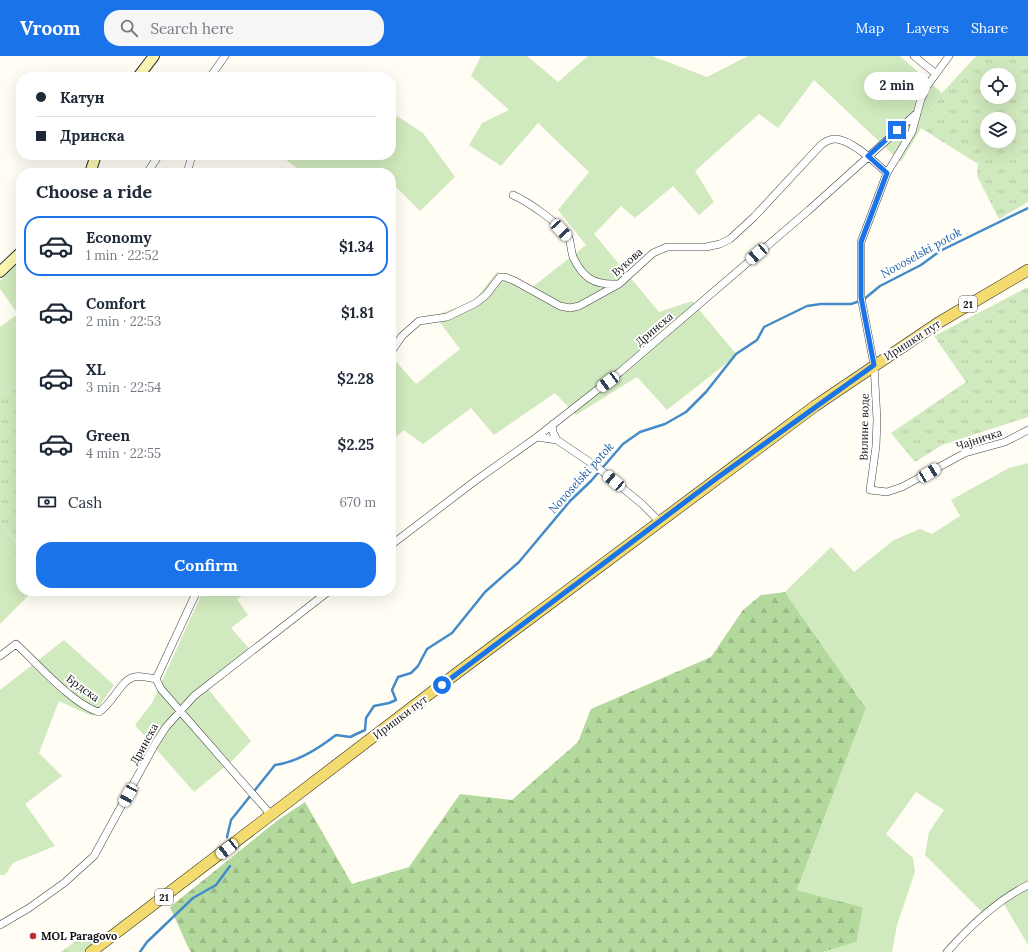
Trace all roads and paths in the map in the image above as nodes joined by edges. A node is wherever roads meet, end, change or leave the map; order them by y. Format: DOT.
graph roads {
  1 [pos="154,56"];
  2 [pos="225,56"];
  3 [pos="914,56"];
  4 [pos="949,56"];
  5 [pos="142,72"];
  6 [pos="214,72"];
  7 [pos="936,74"];
  8 [pos="917,113"];
  9 [pos="868,156"];
  10 [pos="887,173"];
  11 [pos="513,195"];
  12 [pos="16,257"];
  13 [pos="1028,270"];
  14 [pos="0,272"];
  15 [pos="619,284"];
  16 [pos="396,345"];
  17 [pos="874,365"];
  18 [pos="553,424"];
  19 [pos="1028,430"];
  20 [pos="537,437"];
  21 [pos="557,440"];
  22 [pos="870,490"];
  23 [pos="659,522"];
  24 [pos="396,541"];
  25 [pos="195,596"];
  26 [pos="322,596"];
  27 [pos="0,656"];
  28 [pos="156,679"];
  29 [pos="180,710"];
  30 [pos="271,815"];
  31 [pos="1028,885"];
  32 [pos="0,925"];
  33 [pos="91,952"];
  34 [pos="947,952"];
  1 -- 5 [label="street"];
  2 -- 6 [label="street"];
  3 -- 7 [label="street"];
  4 -- 7 [label="street, Вилине воде"];
  7 -- 8 [label="street, Вилине воде"];
  8 -- 9 [label="street, Дринска"];
  8 -- 10 [label="street, Вилине воде"];
  9 -- 10 [label="street, Вукова"];
  9 -- 15 [label="street, Вукова"];
  9 -- 18 [label="street, Дринска"];
  10 -- 17 [label="street, Вилине воде"];
  11 -- 15 [label="street"];
  12 -- 14 [label="street"];
  13 -- 17 [label="main road, Иришки пут / 21"];
  15 -- 16 [label="street, Вукова"];
  17 -- 22 [label="street, Вилине воде"];
  17 -- 23 [label="main road, Иришки пут / 21"];
  18 -- 20 [label="street, Дринска"];
  18 -- 21 [label="street"];
  19 -- 22 [label="street, Чајничка"];
  20 -- 21 [label="street"];
  20 -- 24 [label="street, Дринска"];
  21 -- 23 [label="street"];
  23 -- 30 [label="main road, Иришки пут / 21"];
  25 -- 28 [label="street"];
  26 -- 29 [label="street, Дринска"];
  27 -- 28 [label="street, Брдска"];
  28 -- 29 [label="street"];
  29 -- 30 [label="street"];
  29 -- 32 [label="street, Дринска"];
  30 -- 33 [label="main road, Иришки пут / 21"];
  31 -- 34 [label="street"];
}
